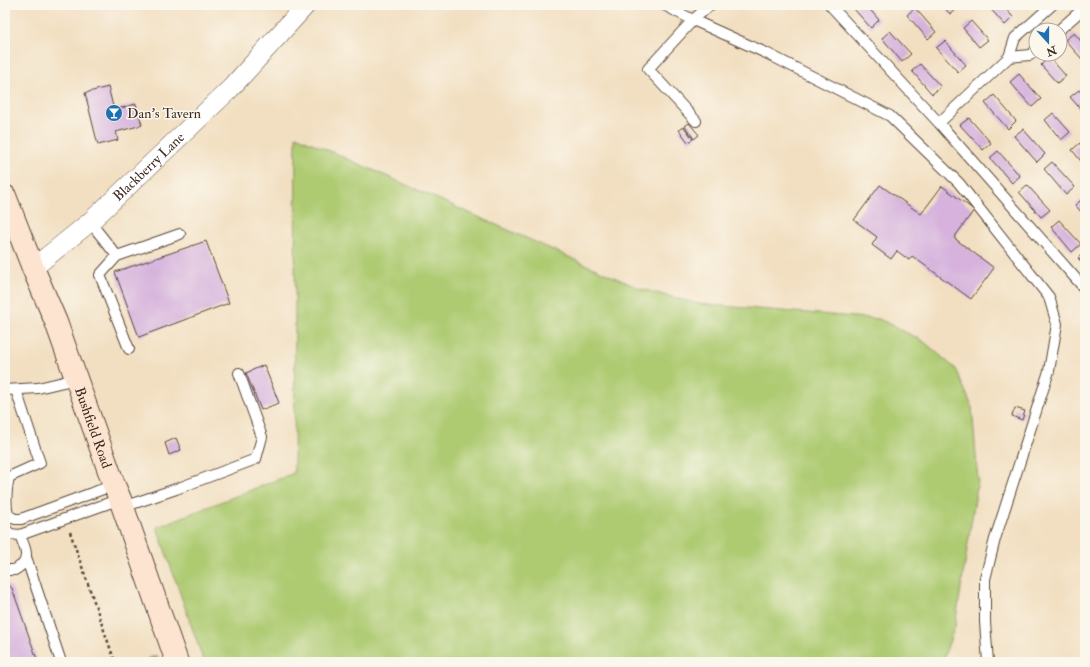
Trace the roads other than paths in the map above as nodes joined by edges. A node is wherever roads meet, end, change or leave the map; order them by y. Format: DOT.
graph roads {
  1 [pos="306,5"];
  2 [pos="664,5"];
  3 [pos="710,5"];
  4 [pos="830,5"];
  5 [pos="1052,5"];
  6 [pos="1085,7"];
  7 [pos="693,20"];
  8 [pos="1068,22"];
  9 [pos="1028,55"];
  10 [pos="1009,57"];
  11 [pos="696,121"];
  12 [pos="939,123"];
  13 [pos="5,196"];
  14 [pos="90,222"];
  15 [pos="180,234"];
  16 [pos="117,256"];
  17 [pos="33,268"];
  18 [pos="1085,290"];
  19 [pos="129,349"];
  20 [pos="239,373"];
  21 [pos="76,379"];
  22 [pos="5,390"];
  23 [pos="16,390"];
  24 [pos="119,497"];
  25 [pos="5,528"];
  26 [pos="20,535"];
  27 [pos="26,557"];
  28 [pos="5,570"];
  29 [pos="61,662"];
  30 [pos="177,662"];
  31 [pos="988,662"];
  1 -- 14 [label="street, Blackberry Lane"];
  2 -- 7 [label="lane"];
  3 -- 7 [label="lane"];
  4 -- 12 [label="lane"];
  5 -- 10 [label="lane"];
  6 -- 8 [label="lane"];
  7 -- 11 [label="lane"];
  7 -- 31 [label="lane"];
  9 -- 10 [label="lane"];
  10 -- 12 [label="lane"];
  12 -- 18 [label="lane"];
  13 -- 17 [label="main road, Bushfield Road"];
  14 -- 16 [label="lane"];
  14 -- 17 [label="street, Blackberry Lane"];
  15 -- 16 [label="lane"];
  16 -- 19 [label="lane"];
  17 -- 21 [label="main road, Bushfield Road"];
  20 -- 24 [label="lane"];
  21 -- 23 [label="lane"];
  21 -- 24 [label="main road, Bushfield Road"];
  22 -- 23 [label="lane"];
  23 -- 24 [label="lane"];
  24 -- 26 [label="lane"];
  24 -- 30 [label="main road, Bushfield Road"];
  25 -- 26 [label="lane"];
  26 -- 27 [label="lane"];
  27 -- 28 [label="lane"];
  27 -- 29 [label="lane"];
}
